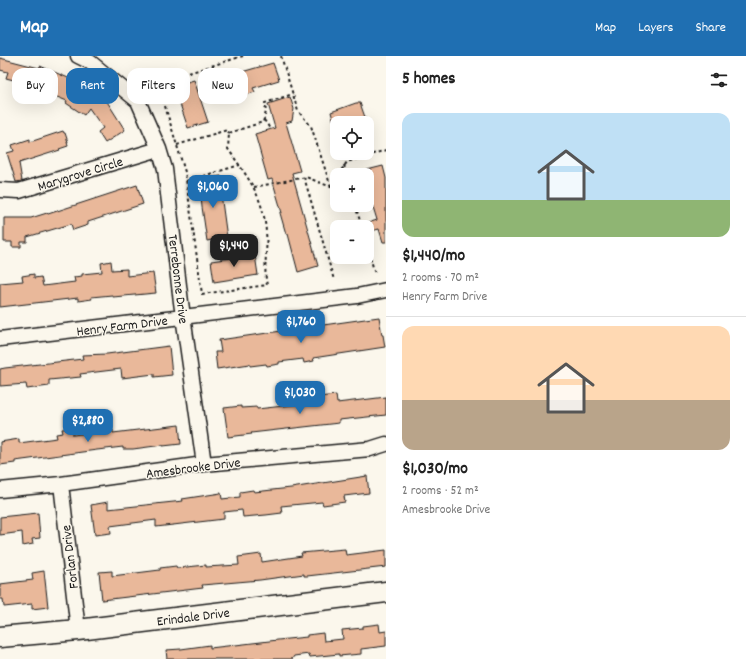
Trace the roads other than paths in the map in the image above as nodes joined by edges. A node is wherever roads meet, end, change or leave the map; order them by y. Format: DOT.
graph roads {
  1 [pos="78,56"];
  2 [pos="159,149"];
  3 [pos="0,190"];
  4 [pos="386,290"];
  5 [pos="183,317"];
  6 [pos="0,339"];
  7 [pos="386,444"];
  8 [pos="204,464"];
  9 [pos="61,484"];
  10 [pos="0,490"];
  11 [pos="386,592"];
  12 [pos="78,630"];
  13 [pos="0,637"];
  1 -- 2 [label="street, Terrebonne Drive"];
  2 -- 3 [label="street, Marygrove Circle"];
  2 -- 5 [label="street, Terrebonne Drive"];
  4 -- 5 [label="street, Henry Farm Drive"];
  5 -- 6 [label="street, Henry Farm Drive"];
  5 -- 8 [label="street, Terrebonne Drive"];
  7 -- 8 [label="street, Amesbrooke Drive"];
  8 -- 9 [label="street, Amesbrooke Drive"];
  9 -- 10 [label="street, Amesbrooke Drive"];
  9 -- 12 [label="street, Forlan Drive"];
  11 -- 12 [label="street, Erindale Drive"];
  12 -- 13 [label="street, Erindale Drive"];
}
